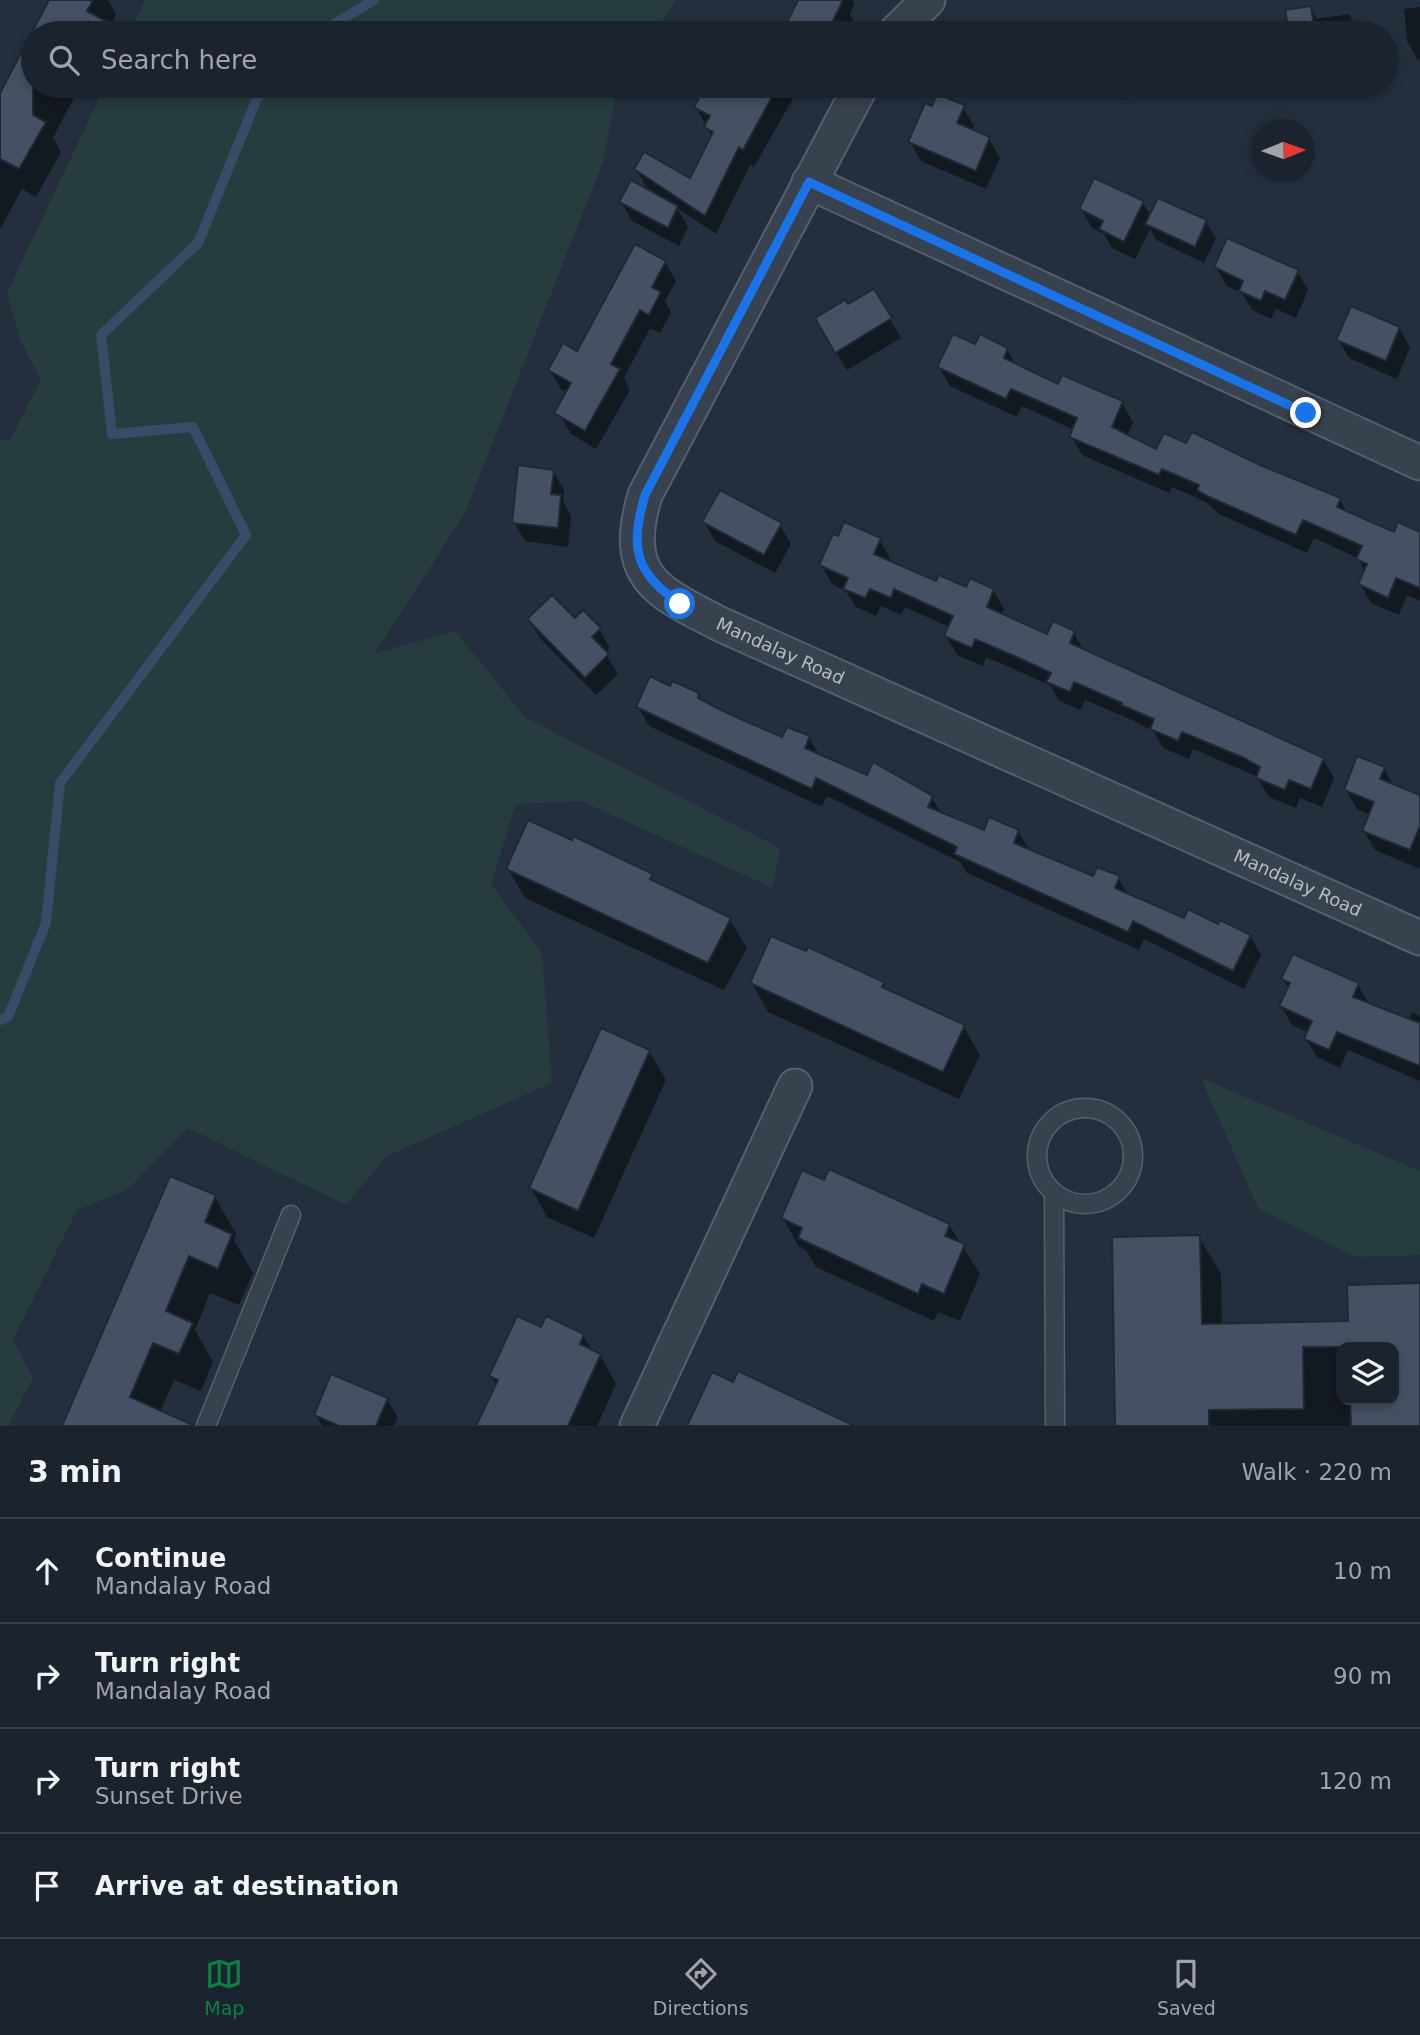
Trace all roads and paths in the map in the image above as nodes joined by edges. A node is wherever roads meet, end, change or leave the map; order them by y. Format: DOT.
graph roads {
  1 [pos="928,0"];
  2 [pos="907,21"];
  3 [pos="854,98"];
  4 [pos="809,182"];
  5 [pos="1420,463"];
  6 [pos="1420,938"];
  7 [pos="795,1086"];
  8 [pos="1054,1193"];
  9 [pos="291,1215"];
  10 [pos="206,1426"];
  11 [pos="637,1426"];
  12 [pos="1055,1426"];
  1 -- 2 [label="street"];
  3 -- 4 [label="street, Mandalay Road"];
  4 -- 5 [label="street"];
  4 -- 6 [label="street, Mandalay Road"];
  7 -- 11 [label="street"];
  8 -- 8 [label="lane"];
  8 -- 12 [label="lane"];
  9 -- 10 [label="lane"];
}
